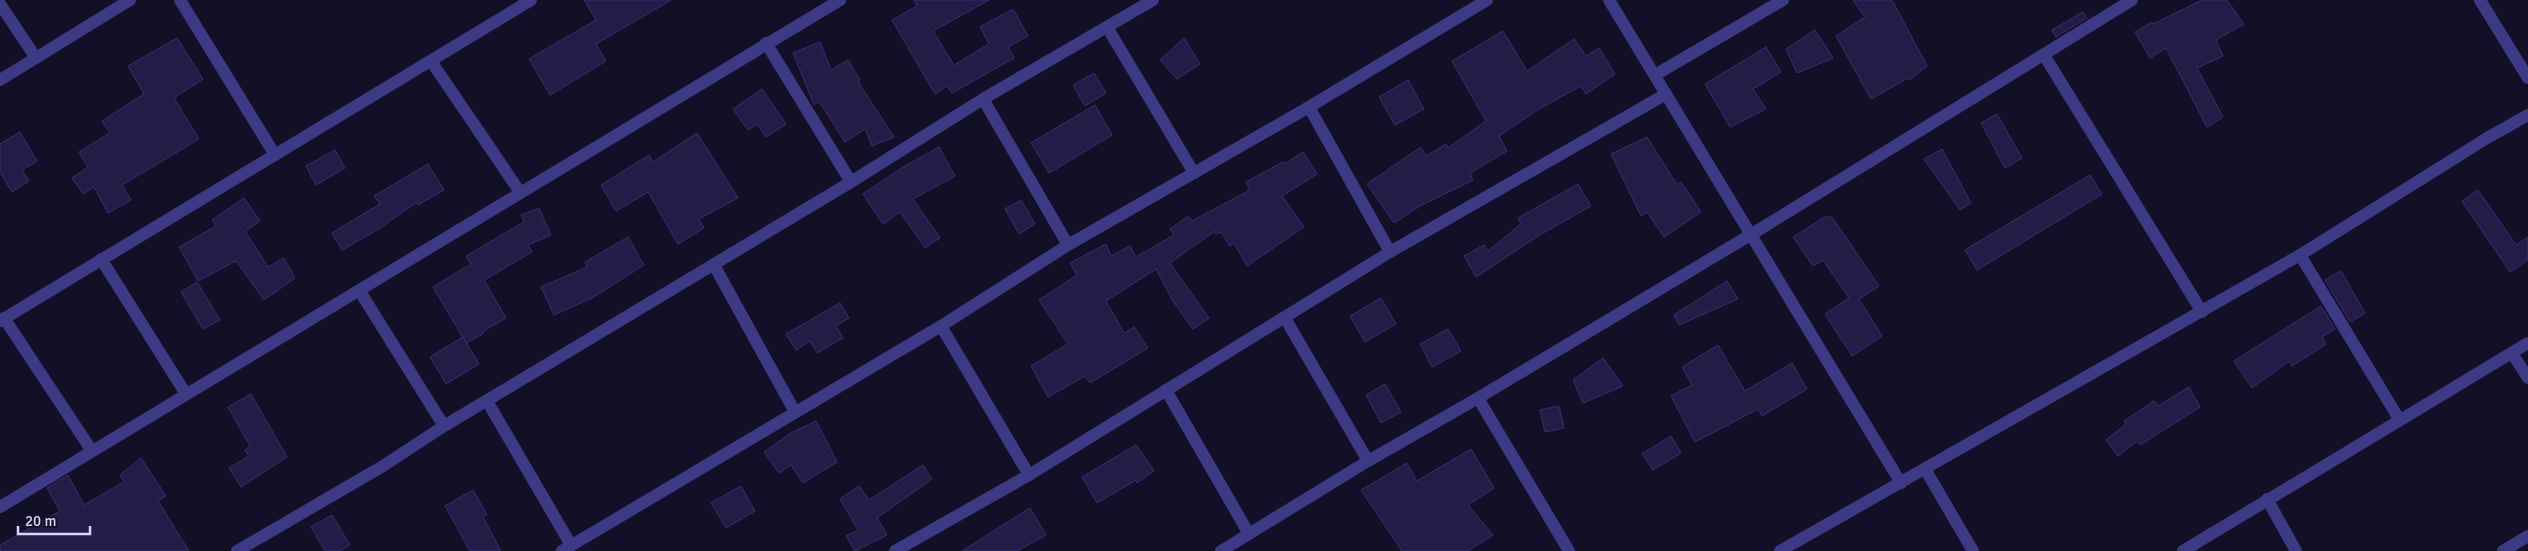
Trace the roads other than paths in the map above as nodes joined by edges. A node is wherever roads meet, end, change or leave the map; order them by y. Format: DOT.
graph roads {
  1 [pos="130,0"];
  2 [pos="180,0"];
  3 [pos="531,0"];
  4 [pos="840,0"];
  5 [pos="1153,0"];
  6 [pos="1487,0"];
  7 [pos="1609,0"];
  8 [pos="1783,0"];
  9 [pos="2132,0"];
  10 [pos="2480,0"];
  11 [pos="0,4"];
  12 [pos="1107,28"];
  13 [pos="766,44"];
  14 [pos="2044,55"];
  15 [pos="36,58"];
  16 [pos="431,61"];
  17 [pos="1655,76"];
  18 [pos="2528,78"];
  19 [pos="0,80"];
  20 [pos="1666,94"];
  21 [pos="983,99"];
  22 [pos="1309,107"];
  23 [pos="2528,115"];
  24 [pos="275,156"];
  25 [pos="1194,173"];
  26 [pos="851,182"];
  27 [pos="520,192"];
  28 [pos="1752,234"];
  29 [pos="1068,245"];
  30 [pos="1390,252"];
  31 [pos="2300,255"];
  32 [pos="101,259"];
  33 [pos="714,265"];
  34 [pos="359,290"];
  35 [pos="2202,312"];
  36 [pos="1285,318"];
  37 [pos="2,320"];
  38 [pos="940,326"];
  39 [pos="2528,343"];
  40 [pos="2512,353"];
  41 [pos="2528,378"];
  42 [pos="1166,390"];
  43 [pos="186,394"];
  44 [pos="1478,398"];
  45 [pos="487,401"];
  46 [pos="796,412"];
  47 [pos="2399,419"];
  48 [pos="444,426"];
  49 [pos="92,452"];
  50 [pos="1368,461"];
  51 [pos="1925,469"];
  52 [pos="1029,475"];
  53 [pos="1901,483"];
  54 [pos="2267,499"];
  55 [pos="0,507"];
  56 [pos="1249,534"];
  57 [pos="2528,536"];
  58 [pos="566,548"];
  59 [pos="237,551"];
  60 [pos="896,551"];
  61 [pos="1221,551"];
  62 [pos="1569,551"];
  63 [pos="1780,551"];
  64 [pos="1973,551"];
  65 [pos="2182,551"];
  66 [pos="2296,551"];
  67 [pos="2502,551"];
  1 -- 15 [label="street"];
  2 -- 24 [label="street"];
  3 -- 16 [label="street"];
  4 -- 13 [label="street"];
  5 -- 12 [label="street"];
  6 -- 22 [label="street"];
  7 -- 17 [label="street"];
  8 -- 17 [label="street"];
  9 -- 14 [label="street"];
  10 -- 18 [label="street"];
  11 -- 15 [label="street"];
  12 -- 21 [label="street"];
  12 -- 25 [label="street"];
  13 -- 26 [label="street"];
  13 -- 27 [label="street"];
  14 -- 28 [label="street"];
  14 -- 35 [label="street"];
  15 -- 19 [label="street"];
  16 -- 24 [label="street"];
  16 -- 27 [label="street"];
  17 -- 20 [label="street"];
  20 -- 28 [label="street"];
  20 -- 30 [label="street"];
  21 -- 26 [label="street"];
  21 -- 29 [label="street"];
  22 -- 25 [label="street"];
  22 -- 30 [label="street"];
  23 -- 31 [label="street"];
  24 -- 32 [label="street"];
  25 -- 29 [label="street"];
  26 -- 33 [label="street"];
  27 -- 34 [label="street"];
  28 -- 44 [label="street"];
  28 -- 53 [label="street"];
  29 -- 38 [label="street"];
  30 -- 36 [label="street"];
  31 -- 35 [label="street"];
  31 -- 47 [label="street"];
  32 -- 37 [label="street"];
  32 -- 43 [label="street"];
  33 -- 45 [label="street"];
  33 -- 46 [label="street"];
  34 -- 43 [label="street"];
  34 -- 48 [label="street"];
  35 -- 51 [label="street"];
  36 -- 42 [label="street"];
  36 -- 50 [label="street"];
  37 -- 49 [label="street"];
  38 -- 46 [label="street"];
  38 -- 52 [label="street"];
  39 -- 40 [label="street"];
  40 -- 41 [label="street"];
  40 -- 47 [label="street"];
  42 -- 52 [label="street"];
  42 -- 56 [label="street"];
  43 -- 49 [label="street"];
  44 -- 50 [label="street"];
  44 -- 62 [label="street"];
  45 -- 48 [label="street"];
  45 -- 58 [label="street"];
  46 -- 58 [label="street"];
  47 -- 54 [label="street"];
  48 -- 59 [label="street"];
  49 -- 55 [label="street"];
  50 -- 56 [label="street"];
  51 -- 53 [label="street"];
  51 -- 64 [label="street"];
  52 -- 60 [label="street"];
  53 -- 63 [label="street"];
  54 -- 65 [label="street"];
  54 -- 66 [label="street"];
  56 -- 61 [label="street"];
  57 -- 67 [label="street"];
}
